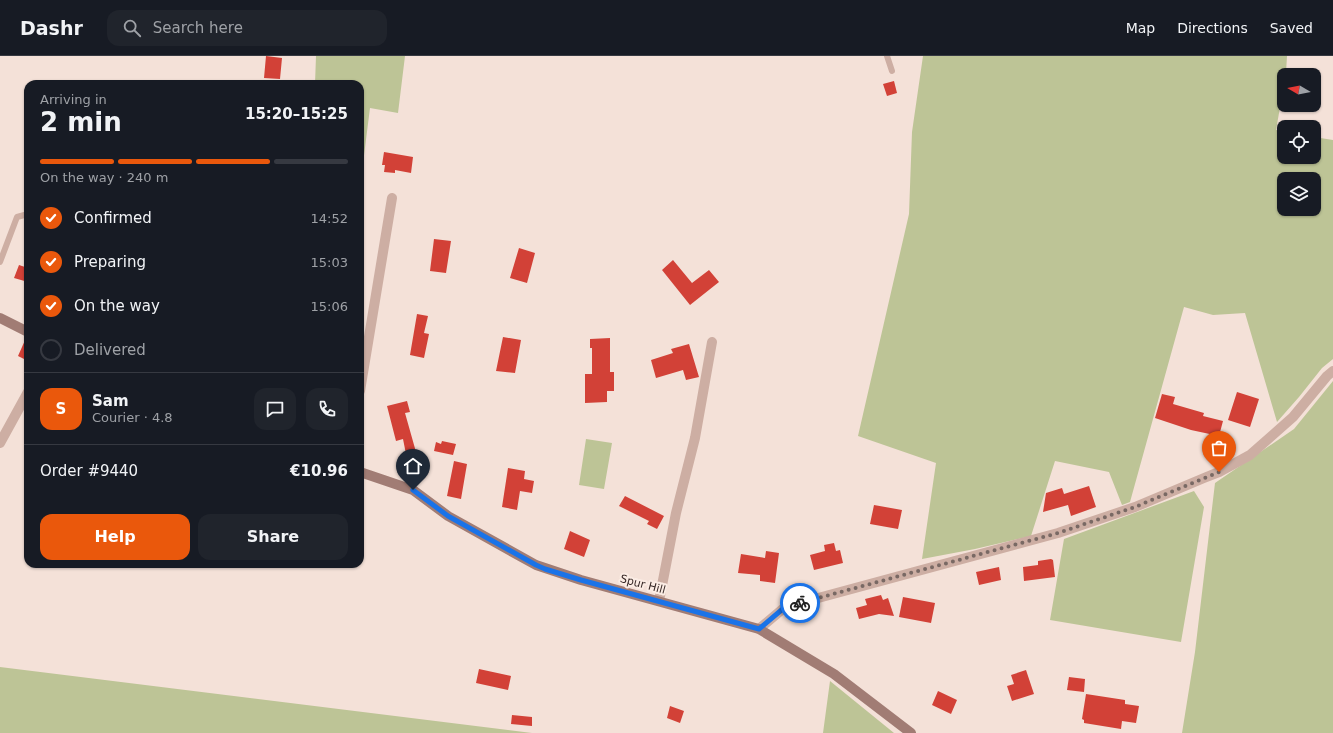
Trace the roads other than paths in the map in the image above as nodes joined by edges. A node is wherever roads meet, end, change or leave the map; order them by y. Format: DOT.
graph roads {
  1 [pos="888,56"];
  2 [pos="892,71"];
  3 [pos="392,198"];
  4 [pos="24,215"];
  5 [pos="0,262"];
  6 [pos="0,318"];
  7 [pos="24,330"];
  8 [pos="712,342"];
  9 [pos="364,367"];
  10 [pos="1333,371"];
  11 [pos="24,399"];
  12 [pos="0,443"];
  13 [pos="364,473"];
  14 [pos="659,601"];
  15 [pos="759,629"];
  16 [pos="911,733"];
  1 -- 2 [label="lane"];
  3 -- 9 [label="street"];
  4 -- 5 [label="lane"];
  6 -- 7 [label="street"];
  8 -- 14 [label="street"];
  10 -- 15 [label="street"];
  11 -- 12 [label="street"];
  13 -- 14 [label="street, Spur Hill"];
  14 -- 15 [label="street, Spur Hill"];
  15 -- 16 [label="street, Spur Hill"];
}
